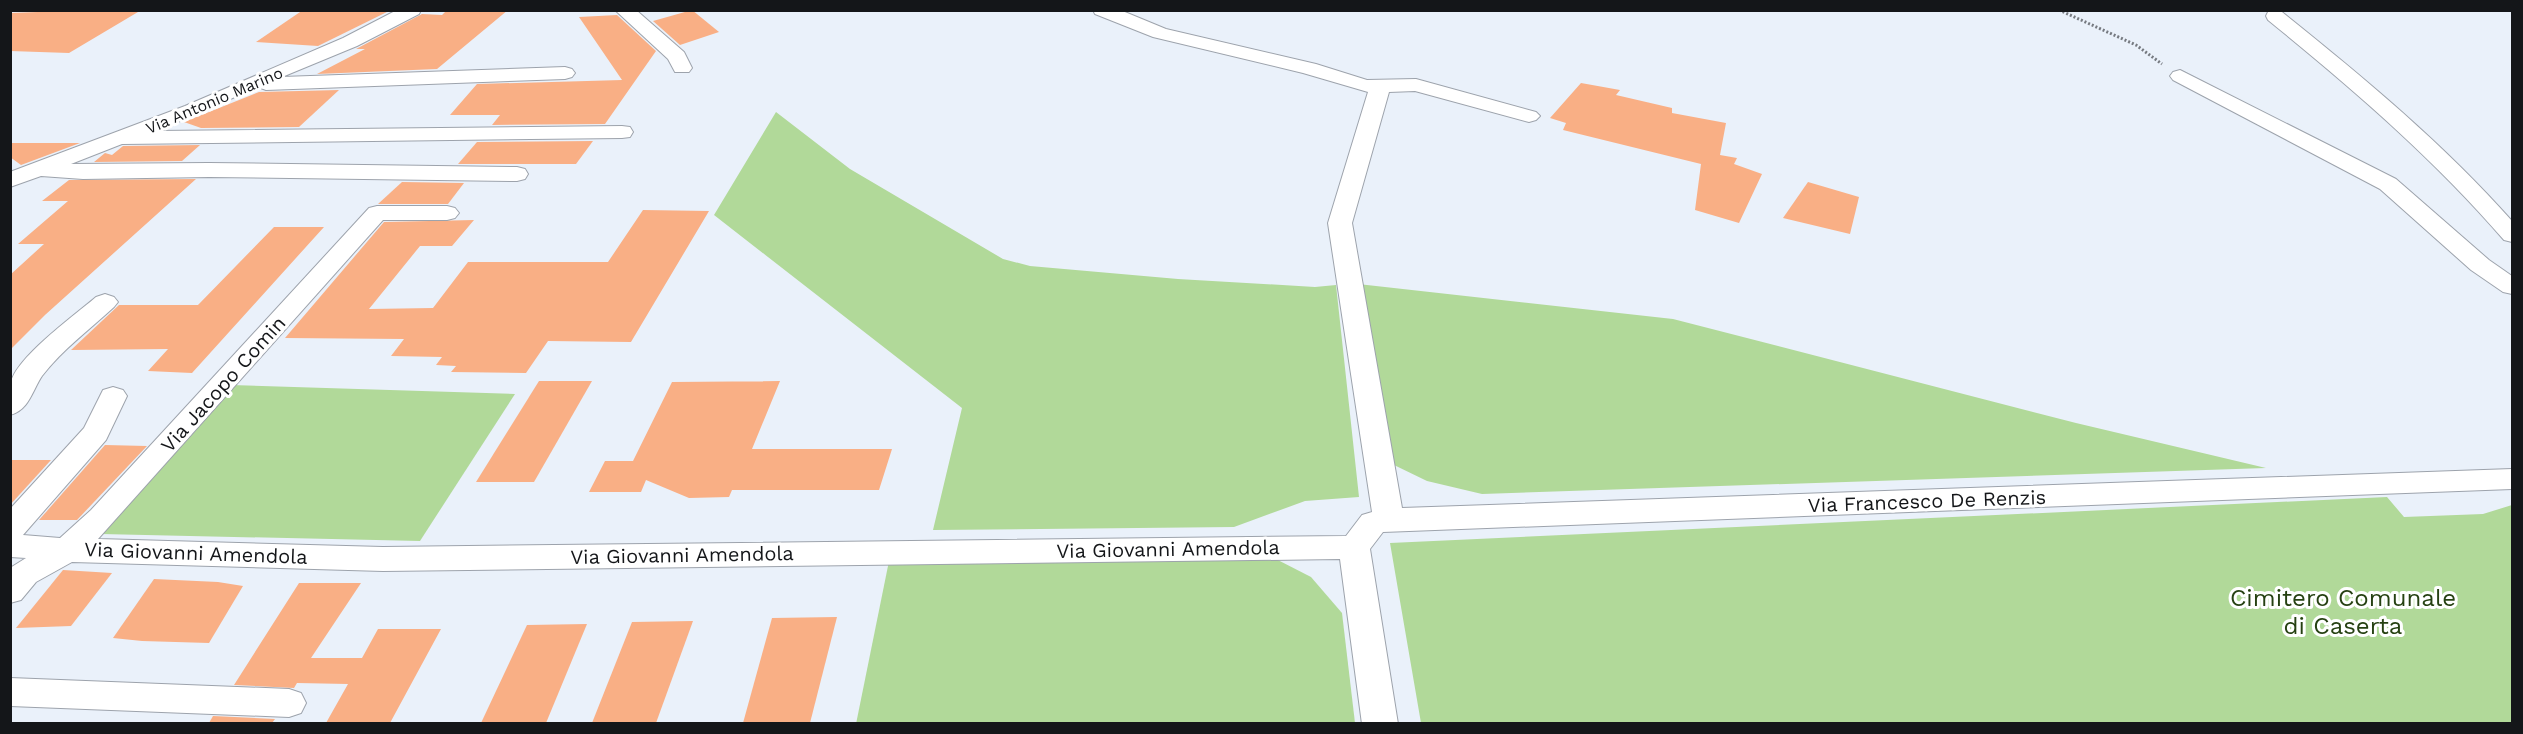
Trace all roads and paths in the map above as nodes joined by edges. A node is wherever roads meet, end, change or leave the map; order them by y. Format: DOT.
graph roads {
  1 [pos="412,10"];
  2 [pos="624,10"];
  3 [pos="1102,10"];
  4 [pos="2059,10"];
  5 [pos="2275,16"];
  6 [pos="682,68"];
  7 [pos="565,73"];
  8 [pos="2180,76"];
  9 [pos="248,84"];
  10 [pos="1373,85"];
  11 [pos="1529,116"];
  12 [pos="622,132"];
  13 [pos="123,138"];
  14 [pos="38,169"];
  15 [pos="517,174"];
  16 [pos="10,180"];
  17 [pos="447,213"];
  18 [pos="2512,235"];
  19 [pos="2512,287"];
  20 [pos="105,302"];
  21 [pos="113,396"];
  22 [pos="10,406"];
  23 [pos="2512,479"];
  24 [pos="1389,520"];
  25 [pos="10,528"];
  26 [pos="10,545"];
  27 [pos="1354,547"];
  28 [pos="67,550"];
  29 [pos="10,591"];
  30 [pos="10,692"];
  31 [pos="289,703"];
  32 [pos="1380,723"];
  1 -- 9 [label="street, Via Antonio Marino"];
  2 -- 6 [label="street"];
  3 -- 10 [label="street"];
  4 -- 8 [label="path"];
  5 -- 18 [label="street"];
  7 -- 9 [label="street"];
  8 -- 19 [label="street"];
  9 -- 13 [label="street, Via Antonio Marino"];
  10 -- 11 [label="street"];
  10 -- 24 [label="street"];
  12 -- 13 [label="street"];
  13 -- 14 [label="street, Via Antonio Marino"];
  14 -- 15 [label="street"];
  14 -- 16 [label="street, Via Antonio Marino"];
  17 -- 28 [label="street, Via Jacopo Comin"];
  20 -- 22 [label="street"];
  21 -- 25 [label="street"];
  23 -- 24 [label="street, Via Francesco De Renzis"];
  24 -- 27 [label="street, Via Francesco De Renzis"];
  26 -- 28 [label="street, Via Giovanni Amendola"];
  27 -- 28 [label="street, Via Giovanni Amendola"];
  27 -- 32 [label="street"];
  28 -- 29 [label="street, Via Jacopo Comin"];
  30 -- 31 [label="street"];
}
